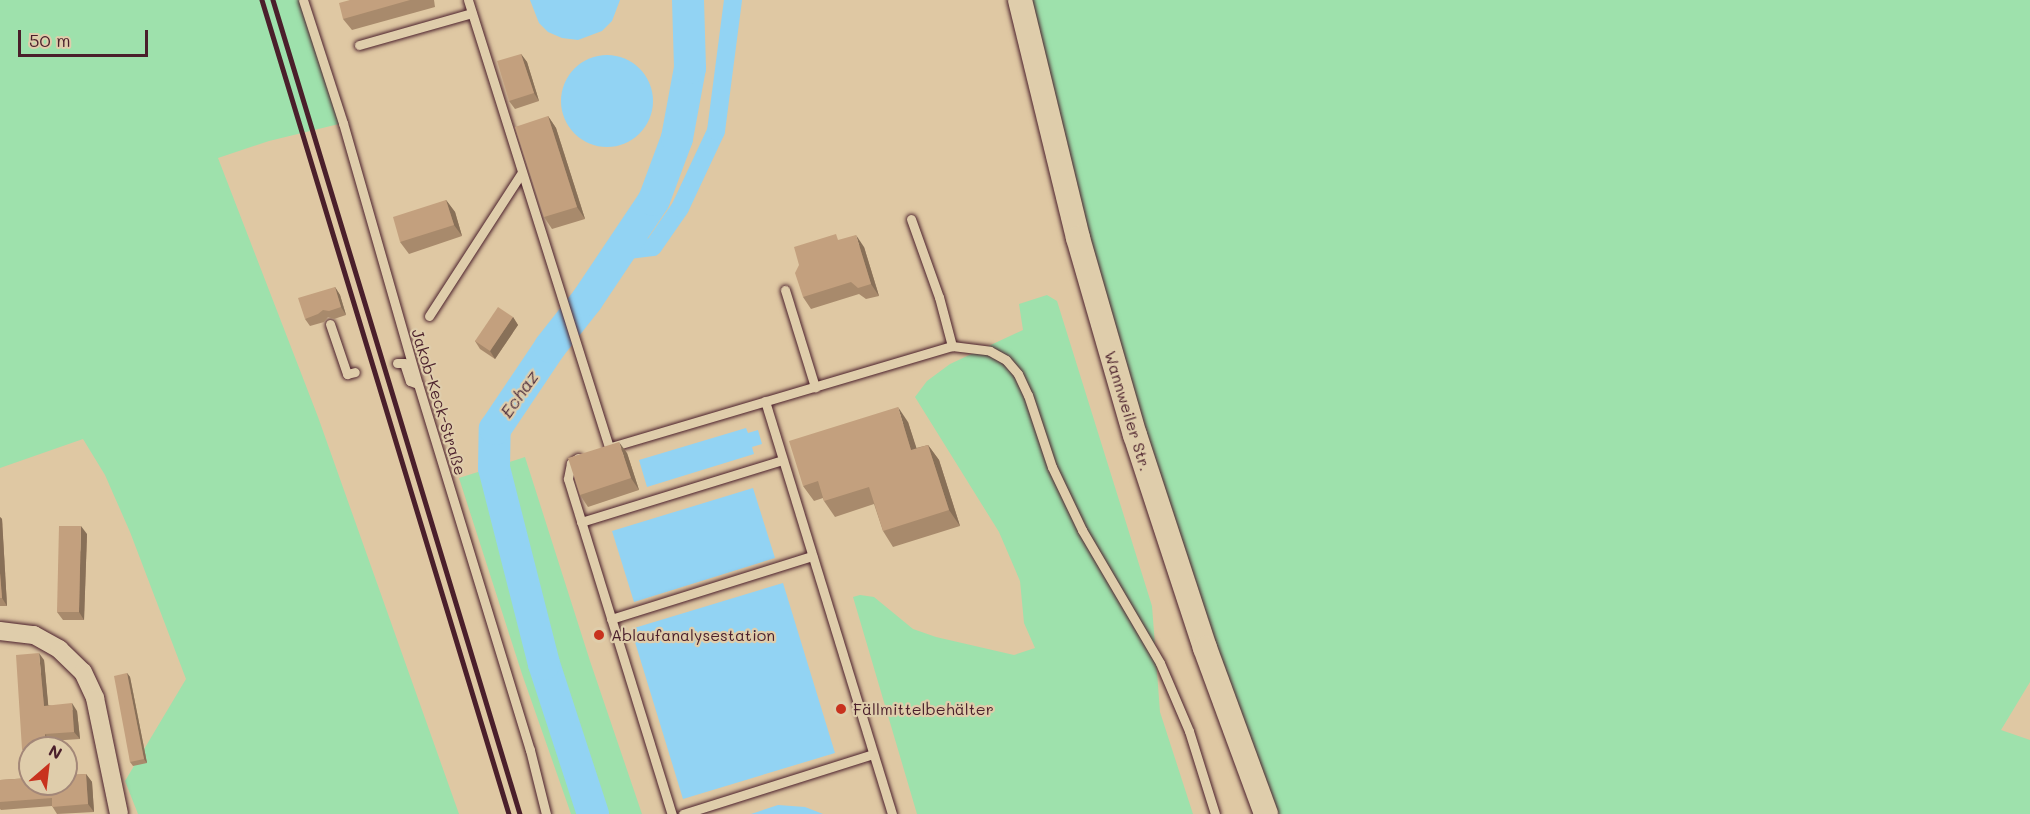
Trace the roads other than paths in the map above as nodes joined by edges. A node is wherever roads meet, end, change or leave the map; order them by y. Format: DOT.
graph roads {
  1 [pos="303,0"];
  2 [pos="468,0"];
  3 [pos="1020,0"];
  4 [pos="472,13"];
  5 [pos="359,45"];
  6 [pos="522,172"];
  7 [pos="911,219"];
  8 [pos="785,290"];
  9 [pos="429,316"];
  10 [pos="330,324"];
  11 [pos="952,346"];
  12 [pos="397,363"];
  13 [pos="355,372"];
  14 [pos="418,384"];
  15 [pos="815,387"];
  16 [pos="765,401"];
  17 [pos="609,448"];
  18 [pos="599,451"];
  19 [pos="588,454"];
  20 [pos="782,460"];
  21 [pos="581,522"];
  22 [pos="813,556"];
  23 [pos="610,619"];
  24 [pos="0,631"];
  25 [pos="873,754"];
  26 [pos="119,814"];
  27 [pos="546,814"];
  28 [pos="672,814"];
  29 [pos="683,814"];
  30 [pos="892,814"];
  31 [pos="1215,814"];
  32 [pos="1266,814"];
  1 -- 14 [label="lane, Jakob-Keck-Straße"];
  2 -- 4 [label="lane"];
  3 -- 32 [label="main road, Wannweiler Str."];
  4 -- 5 [label="lane"];
  4 -- 6 [label="lane"];
  6 -- 9 [label="lane"];
  6 -- 17 [label="lane"];
  7 -- 11 [label="lane"];
  8 -- 15 [label="lane"];
  10 -- 13 [label="lane"];
  11 -- 15 [label="lane"];
  11 -- 31 [label="lane"];
  12 -- 14 [label="lane"];
  14 -- 27 [label="lane, Jakob-Keck-Straße"];
  15 -- 16 [label="lane"];
  16 -- 17 [label="lane"];
  16 -- 20 [label="lane"];
  17 -- 18 [label="lane"];
  19 -- 21 [label="lane"];
  20 -- 21 [label="lane"];
  20 -- 22 [label="lane"];
  21 -- 23 [label="lane"];
  22 -- 23 [label="lane"];
  22 -- 25 [label="lane"];
  23 -- 28 [label="lane"];
  24 -- 26 [label="street"];
  25 -- 29 [label="lane"];
  25 -- 30 [label="lane"];
}
